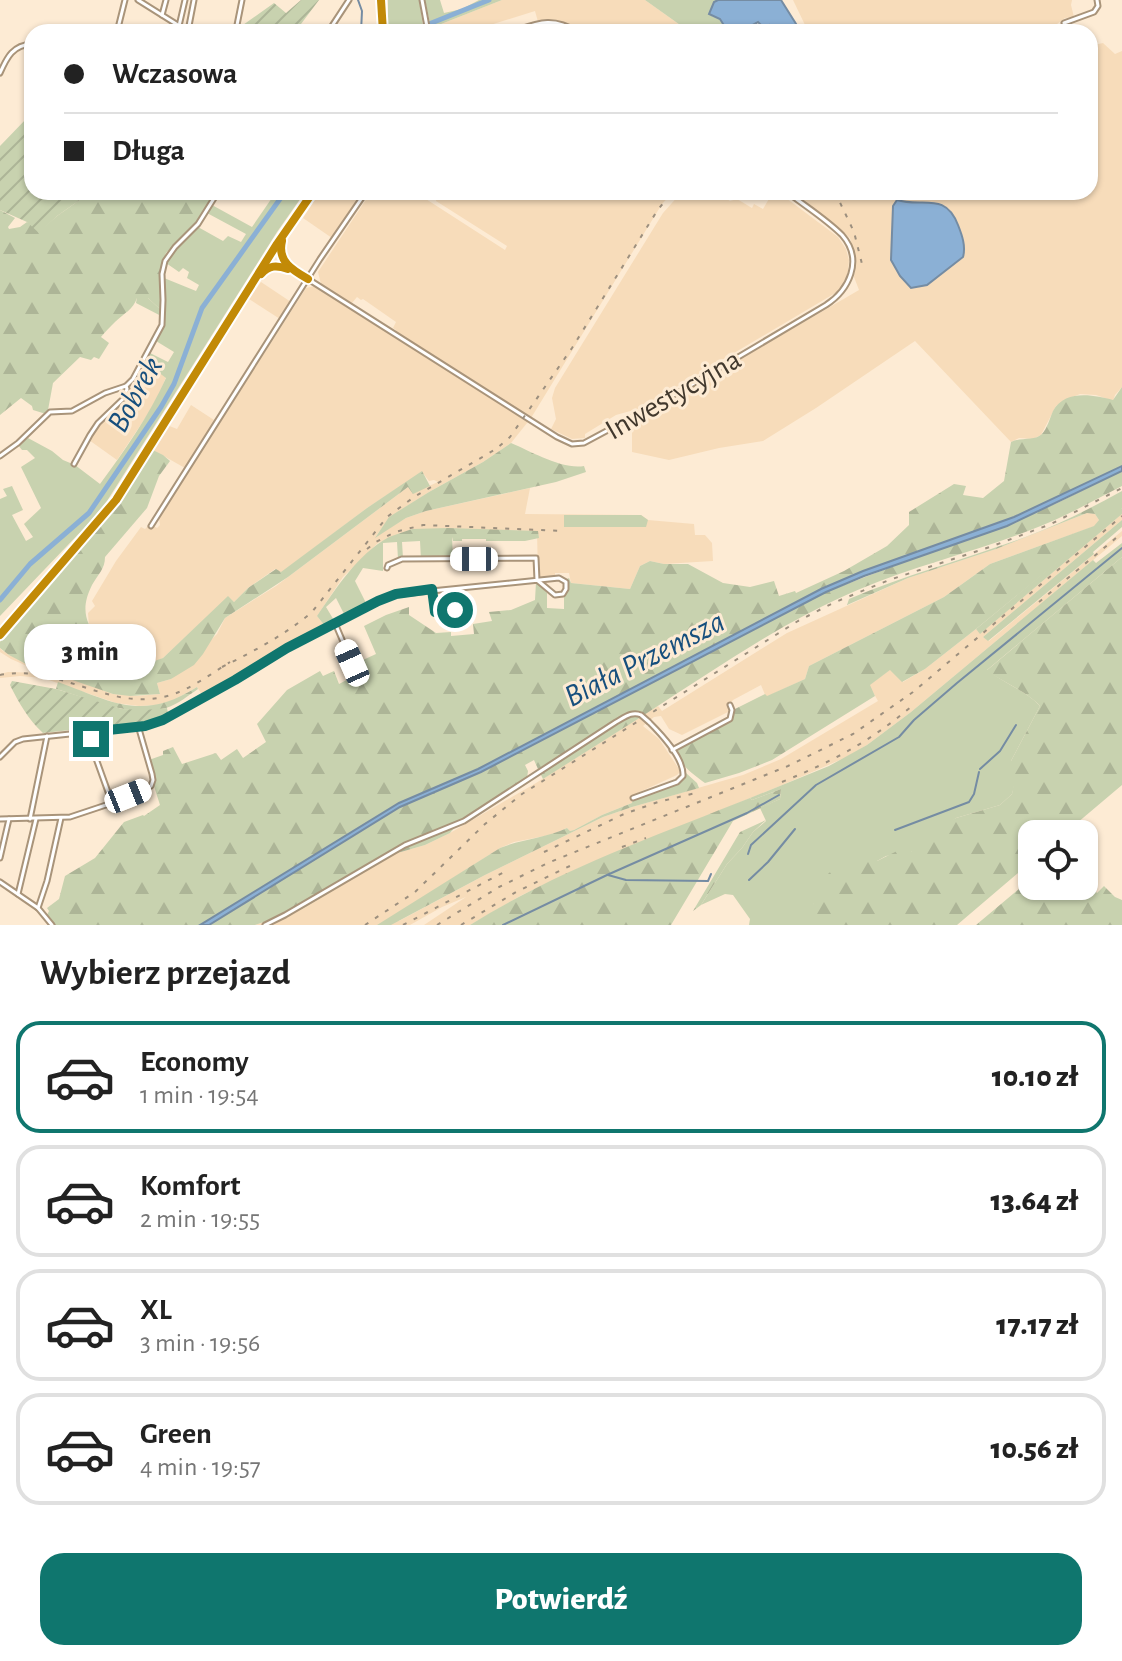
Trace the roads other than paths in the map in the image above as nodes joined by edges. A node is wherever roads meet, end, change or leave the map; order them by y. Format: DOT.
graph roads {
  1 [pos="125,0"];
  2 [pos="138,0"];
  3 [pos="151,0"];
  4 [pos="166,0"];
  5 [pos="185,0"];
  6 [pos="194,0"];
  7 [pos="242,0"];
  8 [pos="349,0"];
  9 [pos="380,0"];
  10 [pos="422,0"];
  11 [pos="1097,0"];
  12 [pos="148,7"];
  13 [pos="162,15"];
  14 [pos="1064,23"];
  15 [pos="119,24"];
  16 [pos="176,24"];
  17 [pos="179,24"];
  18 [pos="190,24"];
  19 [pos="237,24"];
  20 [pos="333,24"];
  21 [pos="381,24"];
  22 [pos="427,24"];
  23 [pos="537,24"];
  24 [pos="563,24"];
  25 [pos="24,45"];
  26 [pos="0,73"];
  27 [pos="213,200"];
  28 [pos="305,200"];
  29 [pos="306,200"];
  30 [pos="361,200"];
  31 [pos="797,200"];
  32 [pos="292,223"];
  33 [pos="296,272"];
  34 [pos="308,279"];
  35 [pos="251,286"];
  36 [pos="126,386"];
  37 [pos="0,456"];
  38 [pos="74,464"];
  39 [pos="151,526"];
  40 [pos="387,568"];
  41 [pos="537,580"];
  42 [pos="432,589"];
  43 [pos="455,610"];
  44 [pos="335,623"];
  45 [pos="1,632"];
  46 [pos="352,663"];
  47 [pos="730,705"];
  48 [pos="139,727"];
  49 [pos="90,732"];
  50 [pos="47,736"];
  51 [pos="672,750"];
  52 [pos="0,757"];
  53 [pos="633,798"];
  54 [pos="112,803"];
  55 [pos="61,818"];
  56 [pos="0,819"];
  57 [pos="9,819"];
  58 [pos="30,819"];
  59 [pos="36,819"];
  60 [pos="0,858"];
  61 [pos="0,882"];
  62 [pos="18,894"];
  63 [pos="38,908"];
  64 [pos="52,925"];
  65 [pos="265,925"];
  1 -- 15 [label="street"];
  2 -- 12 [label="street"];
  3 -- 12 [label="street"];
  4 -- 13 [label="street"];
  5 -- 17 [label="street"];
  6 -- 18 [label="street"];
  7 -- 19 [label="street"];
  8 -- 20 [label="street"];
  9 -- 21 [label="highway"];
  10 -- 22 [label="street"];
  11 -- 14 [label="street"];
  12 -- 13 [label="street"];
  13 -- 16 [label="street"];
  23 -- 24 [label="street"];
  25 -- 26 [label="street"];
  27 -- 36 [label="street"];
  28 -- 45 [label="highway"];
  29 -- 32 [label="highway"];
  30 -- 34 [label="street"];
  31 -- 34 [label="street, Inwestycyjna"];
  32 -- 33 [label="highway"];
  32 -- 35 [label="highway"];
  33 -- 34 [label="highway"];
  33 -- 35 [label="highway"];
  34 -- 39 [label="street"];
  35 -- 45 [label="highway"];
  36 -- 37 [label="street"];
  36 -- 38 [label="street"];
  40 -- 41 [label="street"];
  41 -- 41 [label="street"];
  41 -- 42 [label="street"];
  42 -- 43 [label="street"];
  42 -- 44 [label="street"];
  44 -- 46 [label="street"];
  44 -- 48 [label="street"];
  47 -- 51 [label="street"];
  48 -- 49 [label="street"];
  48 -- 54 [label="street"];
  49 -- 50 [label="street"];
  49 -- 54 [label="street"];
  50 -- 52 [label="street"];
  50 -- 58 [label="street"];
  51 -- 53 [label="street"];
  51 -- 65 [label="street, bridge"];
  54 -- 55 [label="street"];
  55 -- 59 [label="street"];
  55 -- 63 [label="street"];
  56 -- 57 [label="street"];
  57 -- 58 [label="street"];
  57 -- 60 [label="street"];
  58 -- 59 [label="street"];
  59 -- 62 [label="street"];
  61 -- 62 [label="street"];
  62 -- 63 [label="street"];
  63 -- 64 [label="street"];
}
